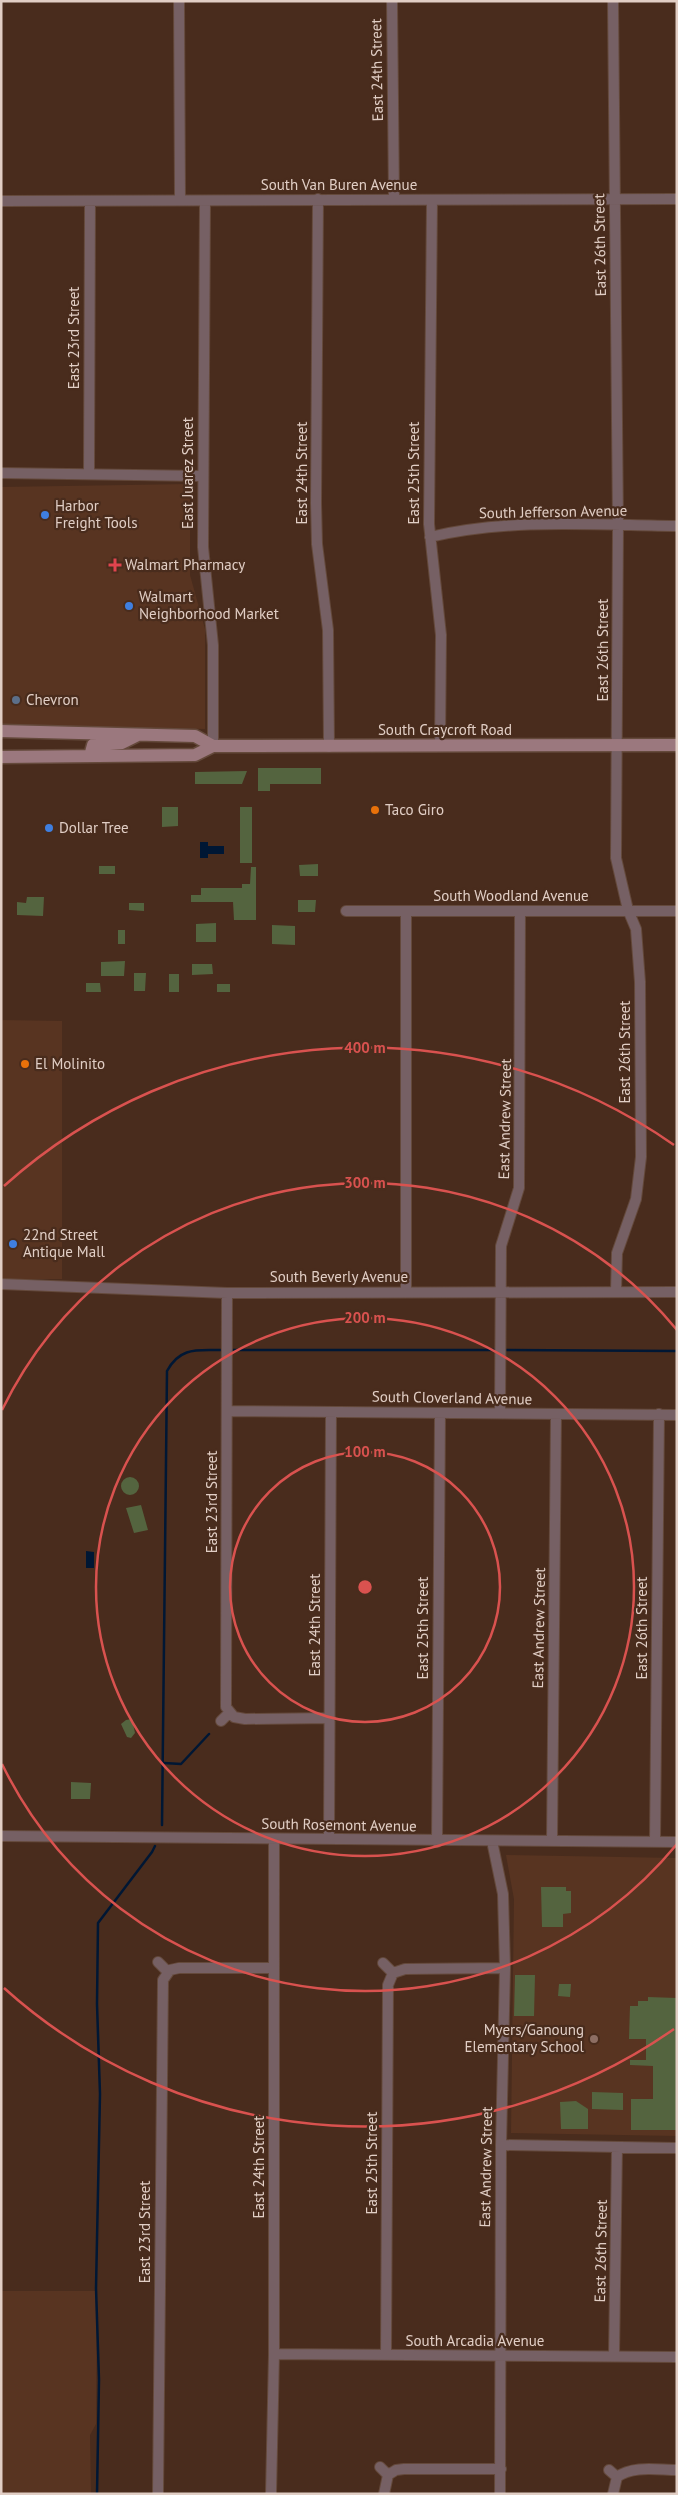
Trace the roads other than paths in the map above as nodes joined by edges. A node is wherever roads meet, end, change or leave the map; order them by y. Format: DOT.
graph roads {
  1 [pos="179,1"];
  2 [pos="392,1"];
  3 [pos="613,1"];
  4 [pos="318,199"];
  5 [pos="394,199"];
  6 [pos="614,199"];
  7 [pos="677,199"];
  8 [pos="180,200"];
  9 [pos="432,200"];
  10 [pos="1,201"];
  11 [pos="205,201"];
  12 [pos="90,202"];
  13 [pos="1,473"];
  14 [pos="89,474"];
  15 [pos="202,476"];
  16 [pos="618,526"];
  17 [pos="677,526"];
  18 [pos="430,537"];
  19 [pos="1,731"];
  20 [pos="140,734"];
  21 [pos="618,745"];
  22 [pos="677,745"];
  23 [pos="213,746"];
  24 [pos="440,746"];
  25 [pos="329,747"];
  26 [pos="90,756"];
  27 [pos="1,757"];
  28 [pos="628,910"];
  29 [pos="346,911"];
  30 [pos="677,911"];
  31 [pos="406,912"];
  32 [pos="520,912"];
  33 [pos="1,1284"];
  34 [pos="500,1291"];
  35 [pos="406,1292"];
  36 [pos="616,1292"];
  37 [pos="677,1292"];
  38 [pos="227,1293"];
  39 [pos="227,1411"];
  40 [pos="332,1412"];
  41 [pos="440,1414"];
  42 [pos="500,1414"];
  43 [pos="659,1414"];
  44 [pos="556,1415"];
  45 [pos="677,1415"];
  46 [pos="228,1712"];
  47 [pos="330,1718"];
  48 [pos="220,1721"];
  49 [pos="1,1836"];
  50 [pos="329,1839"];
  51 [pos="274,1840"];
  52 [pos="492,1841"];
  53 [pos="552,1841"];
  54 [pos="437,1842"];
  55 [pos="655,1842"];
  56 [pos="677,1842"];
  57 [pos="158,1962"];
  58 [pos="383,1963"];
  59 [pos="274,1968"];
  60 [pos="505,1968"];
  61 [pos="168,1972"];
  62 [pos="393,1973"];
  63 [pos="501,2145"];
  64 [pos="617,2146"];
  65 [pos="677,2148"];
  66 [pos="274,2354"];
  67 [pos="386,2355"];
  68 [pos="499,2356"];
  69 [pos="614,2357"];
  70 [pos="677,2357"];
  71 [pos="380,2467"];
  72 [pos="500,2469"];
  73 [pos="609,2470"];
  74 [pos="677,2470"];
  75 [pos="388,2475"];
  76 [pos="617,2477"];
  77 [pos="158,2494"];
  78 [pos="271,2494"];
  79 [pos="384,2494"];
  80 [pos="500,2494"];
  81 [pos="613,2494"];
  1 -- 8 [label="street"];
  2 -- 5 [label="street, East 24th Street"];
  3 -- 6 [label="street, East 26th Street"];
  4 -- 5 [label="street, South Van Buren Avenue"];
  4 -- 11 [label="street, South Van Buren Avenue"];
  4 -- 25 [label="street, East 24th Street"];
  5 -- 9 [label="street, South Van Buren Avenue"];
  6 -- 7 [label="street, South Van Buren Avenue"];
  6 -- 9 [label="street, South Van Buren Avenue"];
  6 -- 16 [label="street, East 26th Street"];
  8 -- 11 [label="street, South Van Buren Avenue"];
  8 -- 12 [label="street, South Van Buren Avenue"];
  9 -- 18 [label="street, East 25th Street"];
  10 -- 12 [label="street, South Van Buren Avenue"];
  11 -- 15 [label="street, East Juarez Street"];
  12 -- 14 [label="street, East 23rd Street"];
  13 -- 14 [label="street"];
  14 -- 15 [label="street"];
  15 -- 23 [label="street, East Juarez Street"];
  16 -- 17 [label="street, South Jefferson Avenue"];
  16 -- 18 [label="street, South Jefferson Avenue"];
  16 -- 21 [label="street, East 26th Street"];
  18 -- 24 [label="street, East 25th Street"];
  19 -- 20 [label="main road, South Craycroft Road"];
  20 -- 23 [label="main road, South Craycroft Road"];
  20 -- 26 [label="main road"];
  21 -- 22 [label="main road, South Craycroft Road"];
  21 -- 24 [label="main road, South Craycroft Road"];
  21 -- 28 [label="street, East 26th Street"];
  23 -- 25 [label="main road, South Craycroft Road"];
  23 -- 26 [label="main road, South Craycroft Road"];
  24 -- 25 [label="main road, South Craycroft Road"];
  26 -- 27 [label="main road, South Craycroft Road"];
  28 -- 30 [label="street, South Woodland Avenue"];
  28 -- 32 [label="street, South Woodland Avenue"];
  28 -- 36 [label="street, East 26th Street"];
  29 -- 31 [label="street, South Woodland Avenue"];
  31 -- 32 [label="street, South Woodland Avenue"];
  31 -- 35 [label="street"];
  32 -- 34 [label="street, East Andrew Street"];
  33 -- 38 [label="street, South Beverly Avenue"];
  34 -- 35 [label="street, South Beverly Avenue"];
  34 -- 36 [label="street, South Beverly Avenue"];
  34 -- 42 [label="street, East Andrew Street"];
  35 -- 38 [label="street, South Beverly Avenue"];
  36 -- 37 [label="street, South Beverly Avenue"];
  38 -- 39 [label="street, East 23rd Street"];
  39 -- 40 [label="street, South Cloverland Avenue"];
  39 -- 46 [label="street, East 23rd Street"];
  40 -- 41 [label="street, South Cloverland Avenue"];
  40 -- 47 [label="street, East 24th Street"];
  41 -- 42 [label="street, South Cloverland Avenue"];
  41 -- 54 [label="street, East 25th Street"];
  42 -- 44 [label="street, South Cloverland Avenue"];
  43 -- 44 [label="street, South Cloverland Avenue"];
  43 -- 45 [label="street, South Cloverland Avenue"];
  43 -- 55 [label="street, East 26th Street"];
  44 -- 53 [label="street, East Andrew Street"];
  46 -- 47 [label="street"];
  46 -- 48 [label="street"];
  47 -- 50 [label="street, East 24th Street"];
  49 -- 51 [label="street, South Rosemont Avenue"];
  50 -- 51 [label="street, South Rosemont Avenue"];
  50 -- 54 [label="street, South Rosemont Avenue"];
  51 -- 59 [label="street, East 24th Street"];
  52 -- 53 [label="street, South Rosemont Avenue"];
  52 -- 54 [label="street, South Rosemont Avenue"];
  52 -- 60 [label="street, East Andrew Street"];
  53 -- 55 [label="street, South Rosemont Avenue"];
  55 -- 56 [label="street, South Rosemont Avenue"];
  57 -- 61 [label="street"];
  58 -- 62 [label="street"];
  59 -- 61 [label="street"];
  59 -- 66 [label="street, East 24th Street"];
  60 -- 62 [label="street"];
  60 -- 63 [label="street, East Andrew Street"];
  61 -- 77 [label="street, East 23rd Street"];
  62 -- 67 [label="street, East 25th Street"];
  63 -- 64 [label="street"];
  63 -- 68 [label="street, East Andrew Street"];
  64 -- 65 [label="street"];
  64 -- 69 [label="street, East 26th Street"];
  66 -- 67 [label="street, South Arcadia Avenue"];
  66 -- 78 [label="street, East 24th Street"];
  67 -- 68 [label="street, South Arcadia Avenue"];
  68 -- 69 [label="street, South Arcadia Avenue"];
  68 -- 72 [label="street, East Andrew Street"];
  69 -- 70 [label="street, South Arcadia Avenue"];
  71 -- 75 [label="street"];
  72 -- 75 [label="street"];
  72 -- 80 [label="street, East Andrew Street"];
  73 -- 76 [label="street"];
  74 -- 76 [label="street"];
  75 -- 79 [label="street"];
  76 -- 81 [label="street"];
}
